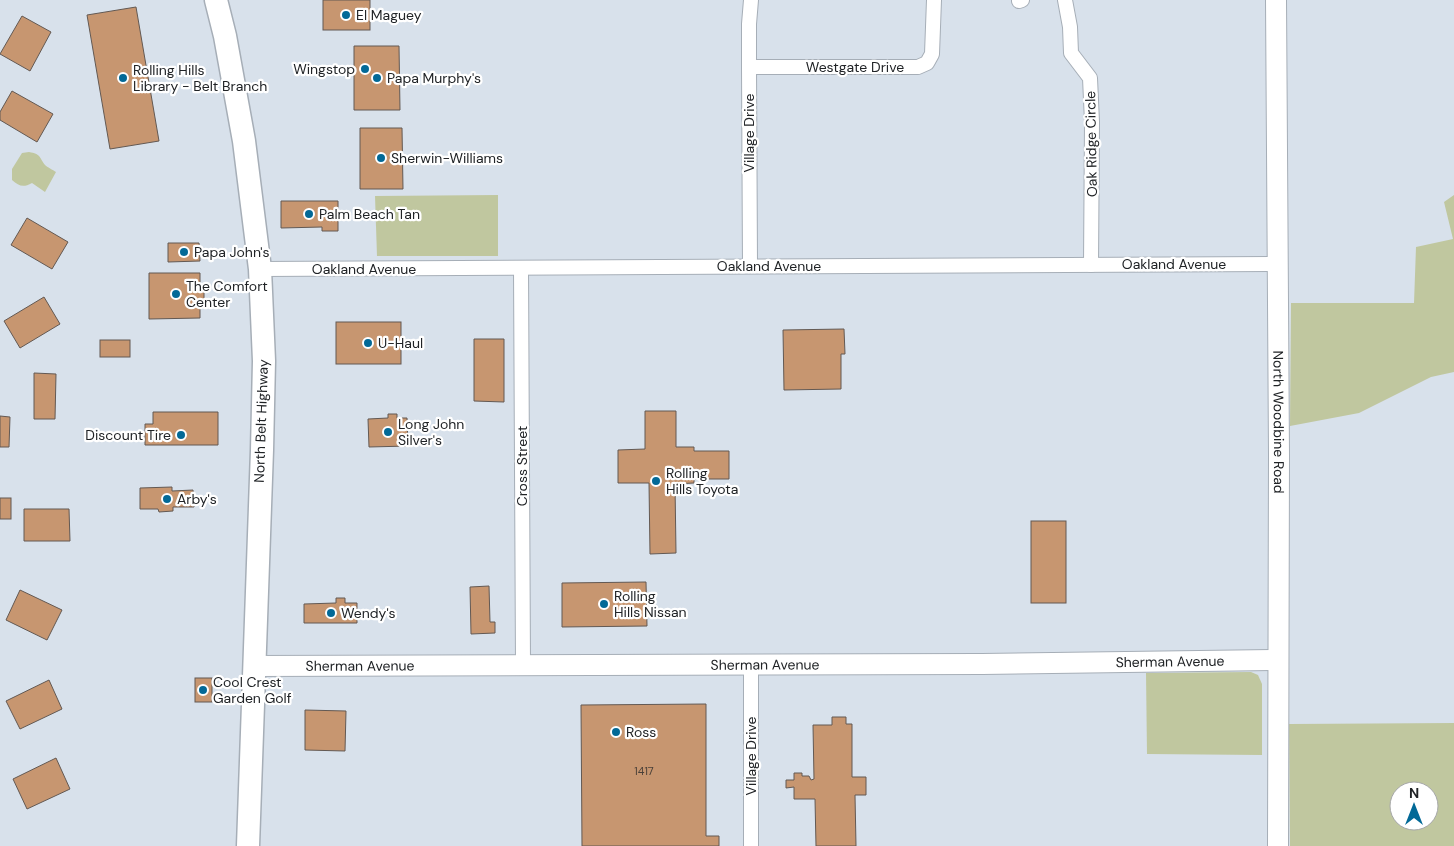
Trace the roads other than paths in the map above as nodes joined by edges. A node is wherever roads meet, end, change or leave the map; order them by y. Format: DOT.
graph roads {
  1 [pos="216,0"];
  2 [pos="751,0"];
  3 [pos="934,0"];
  4 [pos="1065,0"];
  5 [pos="1276,0"];
  6 [pos="748,67"];
  7 [pos="1278,264"];
  8 [pos="1092,265"];
  9 [pos="750,266"];
  10 [pos="521,268"];
  11 [pos="260,269"];
  12 [pos="1278,660"];
  13 [pos="523,664"];
  14 [pos="751,665"];
  15 [pos="254,666"];
  16 [pos="248,846"];
  17 [pos="751,846"];
  18 [pos="1278,846"];
  1 -- 11 [label="main road, North Belt Highway"];
  2 -- 6 [label="street, Village Drive"];
  3 -- 6 [label="street, Westgate Drive"];
  4 -- 8 [label="street, Oak Ridge Circle"];
  5 -- 7 [label="street, North Woodbine Road"];
  6 -- 9 [label="street, Village Drive"];
  7 -- 8 [label="street, Oakland Avenue"];
  7 -- 12 [label="street, North Woodbine Road"];
  8 -- 9 [label="street, Oakland Avenue"];
  9 -- 10 [label="street, Oakland Avenue"];
  10 -- 11 [label="street, Oakland Avenue"];
  10 -- 13 [label="street, Cross Street"];
  11 -- 15 [label="main road, North Belt Highway"];
  12 -- 14 [label="street, Sherman Avenue"];
  12 -- 18 [label="street, North Woodbine Road"];
  13 -- 14 [label="street, Sherman Avenue"];
  13 -- 15 [label="street, Sherman Avenue"];
  14 -- 17 [label="street, Village Drive"];
  15 -- 16 [label="main road, North Belt Highway"];
}
